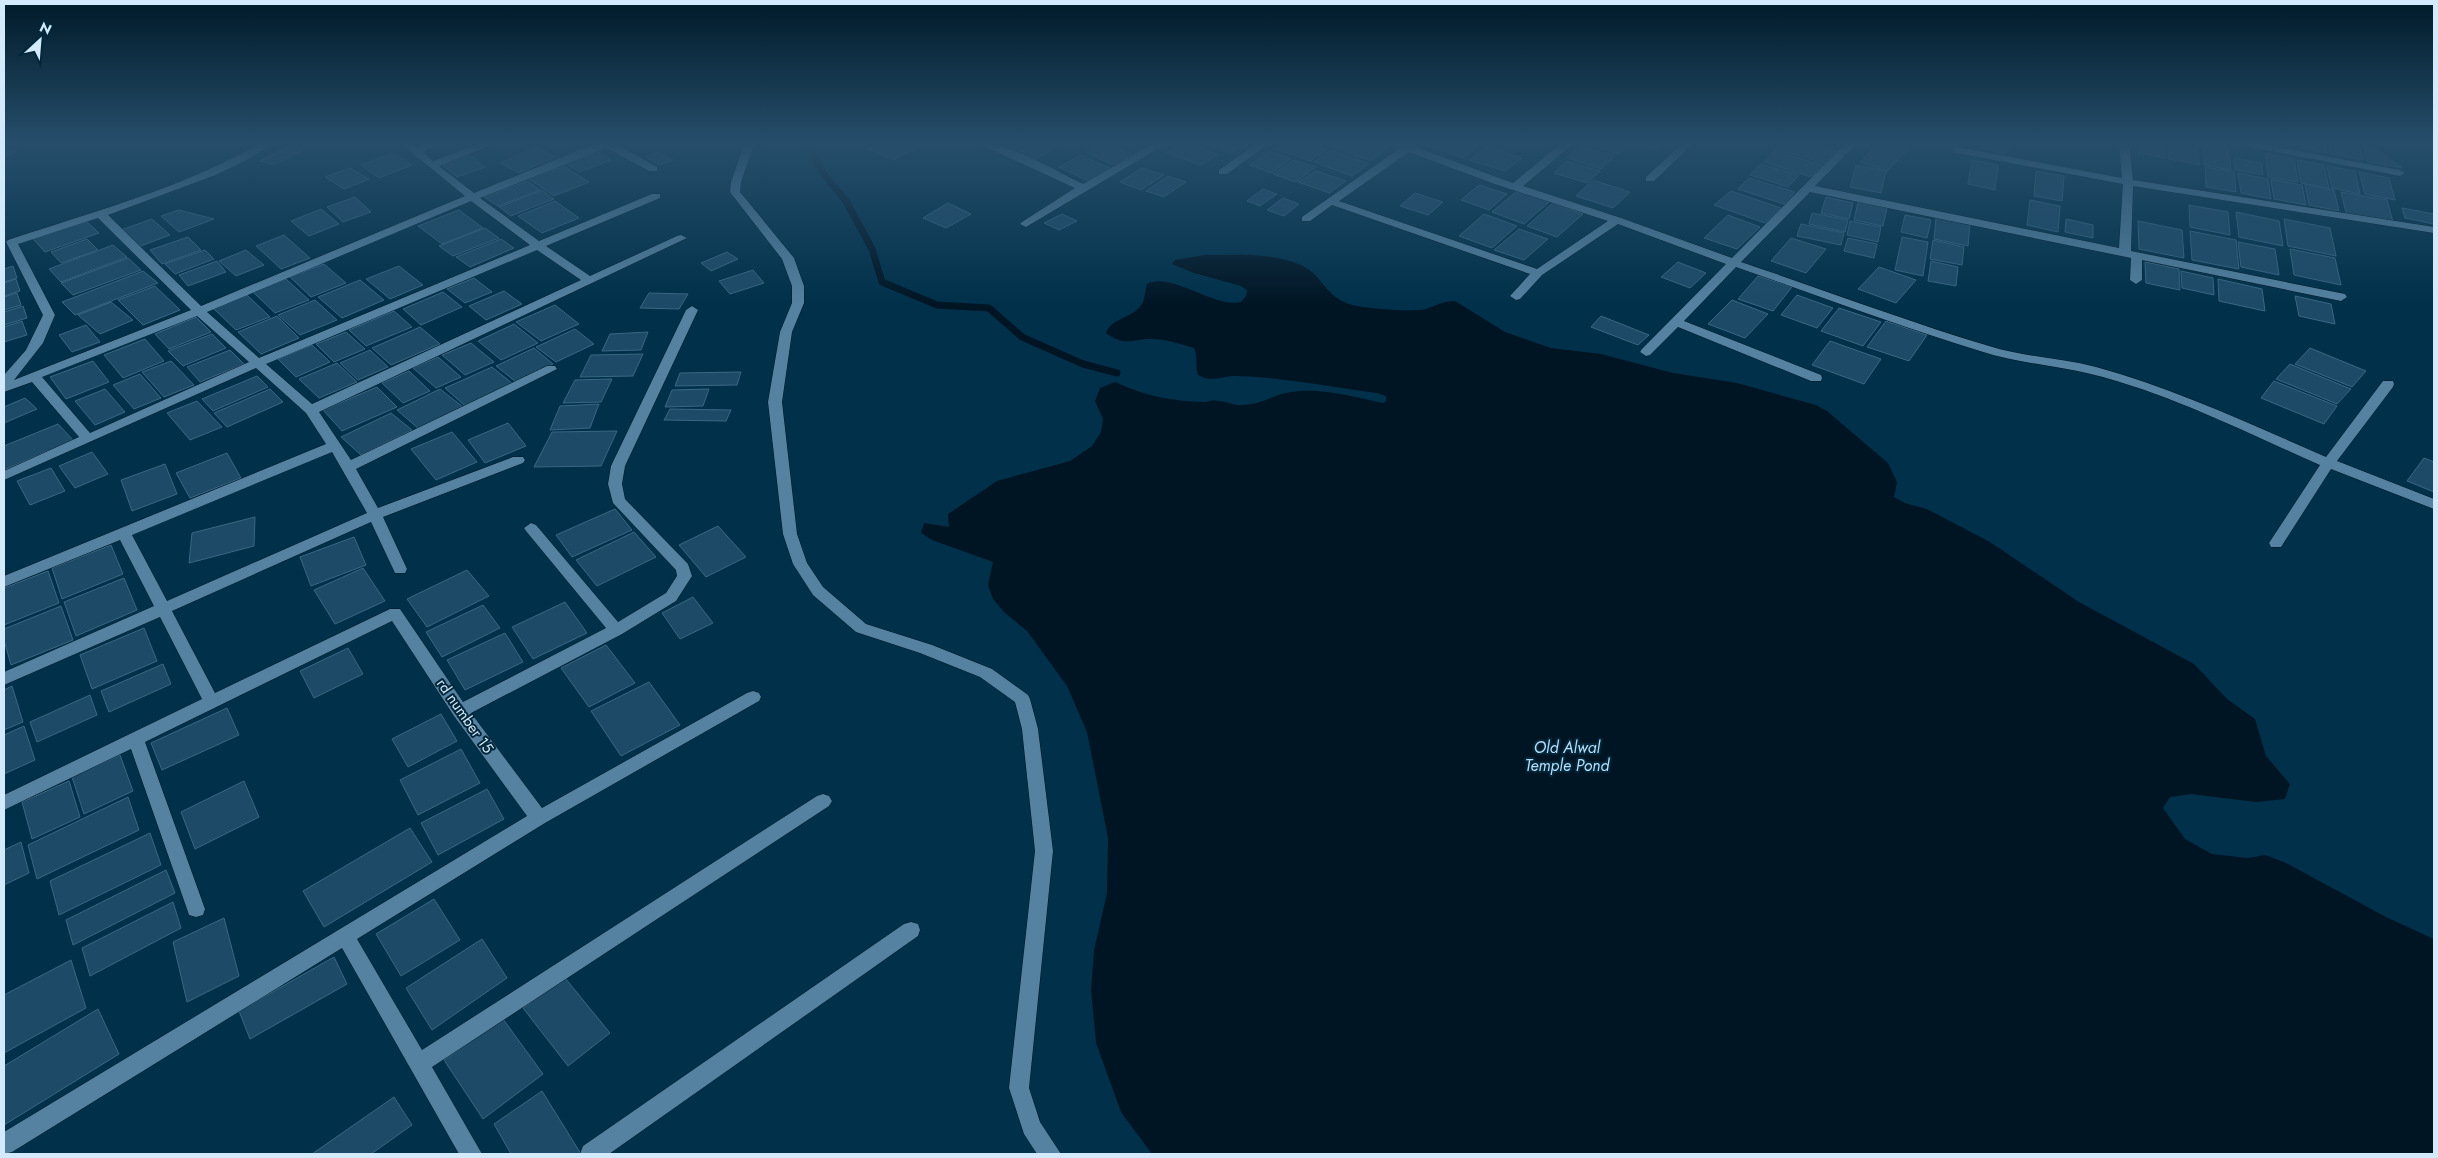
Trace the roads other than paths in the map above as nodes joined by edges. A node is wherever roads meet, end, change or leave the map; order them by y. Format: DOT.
graph roads {
  1 [pos="149,196"];
  2 [pos="468,196"];
  3 [pos="475,196"];
  4 [pos="656,196"];
  5 [pos="738,196"];
  6 [pos="1070,196"];
  7 [pos="1341,196"];
  8 [pos="1543,196"];
  9 [pos="1800,196"];
  10 [pos="1848,196"];
  11 [pos="2129,196"];
  12 [pos="2218,196"];
  13 [pos="470,198"];
  14 [pos="1333,202"];
  15 [pos="99,213"];
  16 [pos="1306,219"];
  17 [pos="1617,220"];
  18 [pos="1026,224"];
  19 [pos="2434,230"];
  20 [pos="681,238"];
  21 [pos="8,244"];
  22 [pos="536,246"];
  23 [pos="2131,253"];
  24 [pos="1734,263"];
  25 [pos="1538,273"];
  26 [pos="589,280"];
  27 [pos="2136,280"];
  28 [pos="1516,296"];
  29 [pos="2341,297"];
  30 [pos="692,310"];
  31 [pos="199,311"];
  32 [pos="1676,322"];
  33 [pos="1646,352"];
  34 [pos="257,363"];
  35 [pos="551,369"];
  36 [pos="33,375"];
  37 [pos="1816,378"];
  38 [pos="4,382"];
  39 [pos="2388,384"];
  40 [pos="4,388"];
  41 [pos="311,410"];
  42 [pos="87,438"];
  43 [pos="334,446"];
  44 [pos="518,460"];
  45 [pos="2328,463"];
  46 [pos="348,467"];
  47 [pos="4,476"];
  48 [pos="2434,504"];
  49 [pos="375,515"];
  50 [pos="531,528"];
  51 [pos="124,533"];
  52 [pos="2276,544"];
  53 [pos="400,570"];
  54 [pos="4,582"];
  55 [pos="162,608"];
  56 [pos="616,630"];
  57 [pos="4,679"];
  58 [pos="753,697"];
  59 [pos="212,703"];
  60 [pos="460,711"];
  61 [pos="136,740"];
  62 [pos="822,801"];
  63 [pos="4,803"];
  64 [pos="539,818"];
  65 [pos="196,909"];
  66 [pos="911,930"];
  67 [pos="345,936"];
  68 [pos="418,1064"];
  69 [pos="4,1144"];
  70 [pos="471,1154"];
  71 [pos="591,1154"];
  72 [pos="1050,1154"];
  1 -- 15 [label="street"];
  2 -- 13 [label="street"];
  3 -- 13 [label="street"];
  4 -- 22 [label="street"];
  5 -- 72 [label="street"];
  6 -- 18 [label="street"];
  7 -- 14 [label="street"];
  8 -- 17 [label="street"];
  9 -- 24 [label="street"];
  10 -- 23 [label="street"];
  11 -- 23 [label="street"];
  12 -- 19 [label="street"];
  13 -- 22 [label="street"];
  13 -- 31 [label="street"];
  14 -- 16 [label="street"];
  14 -- 25 [label="street"];
  15 -- 21 [label="street"];
  15 -- 31 [label="street"];
  17 -- 24 [label="street"];
  17 -- 25 [label="street"];
  20 -- 26 [label="street"];
  21 -- 38 [label="street"];
  22 -- 26 [label="street"];
  22 -- 34 [label="street"];
  23 -- 27 [label="street"];
  23 -- 29 [label="street"];
  24 -- 32 [label="street"];
  24 -- 45 [label="street"];
  25 -- 28 [label="street"];
  26 -- 41 [label="street"];
  30 -- 56 [label="street"];
  31 -- 34 [label="street"];
  31 -- 36 [label="street"];
  32 -- 33 [label="street"];
  32 -- 37 [label="street"];
  34 -- 41 [label="street"];
  34 -- 42 [label="street"];
  35 -- 46 [label="street"];
  36 -- 40 [label="street"];
  36 -- 42 [label="street"];
  39 -- 45 [label="street"];
  41 -- 43 [label="street"];
  42 -- 47 [label="street"];
  43 -- 46 [label="street"];
  43 -- 51 [label="street"];
  44 -- 49 [label="street"];
  45 -- 48 [label="street"];
  45 -- 52 [label="street"];
  46 -- 49 [label="street"];
  49 -- 53 [label="street"];
  49 -- 55 [label="street"];
  50 -- 56 [label="street"];
  51 -- 54 [label="street"];
  51 -- 55 [label="street"];
  55 -- 57 [label="street"];
  55 -- 59 [label="street"];
  56 -- 60 [label="street"];
  58 -- 64 [label="street"];
  59 -- 60 [label="street, rd number 15"];
  59 -- 61 [label="street"];
  60 -- 64 [label="street, rd number 15"];
  61 -- 63 [label="street"];
  61 -- 65 [label="street"];
  62 -- 68 [label="street"];
  64 -- 67 [label="street"];
  66 -- 71 [label="street"];
  67 -- 68 [label="street"];
  67 -- 69 [label="street"];
  68 -- 70 [label="street"];
}
